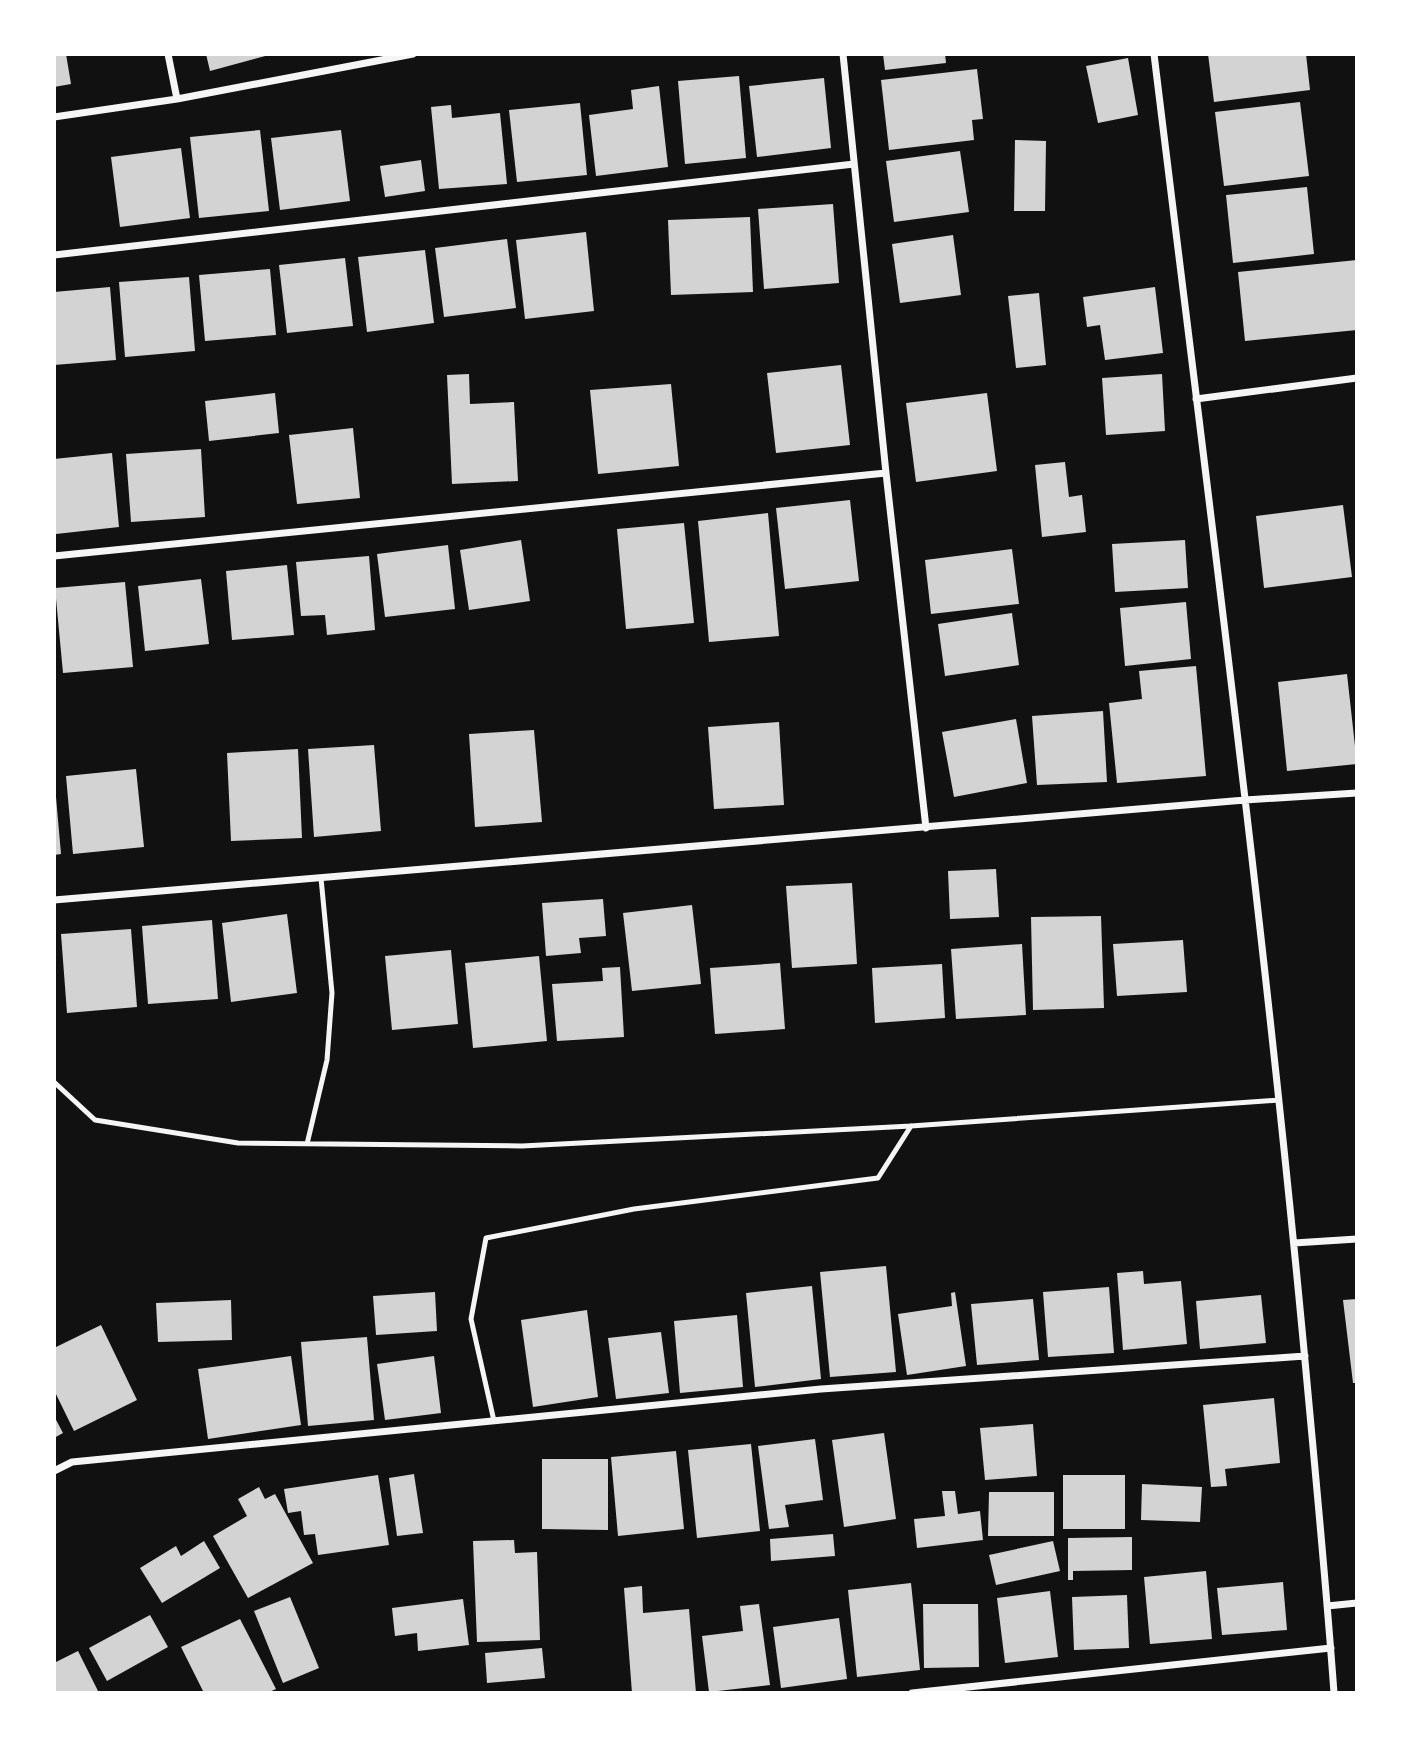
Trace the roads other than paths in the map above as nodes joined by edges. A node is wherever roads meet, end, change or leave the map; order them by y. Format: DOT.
graph roads {
  1 [pos="168,54"];
  2 [pos="413,54"];
  3 [pos="843,54"];
  4 [pos="1154,54"];
  5 [pos="177,99"];
  6 [pos="54,117"];
  7 [pos="854,164"];
  8 [pos="54,255"];
  9 [pos="1357,378"];
  10 [pos="1196,399"];
  11 [pos="886,472"];
  12 [pos="54,556"];
  13 [pos="1357,793"];
  14 [pos="1245,800"];
  15 [pos="926,828"];
  16 [pos="321,878"];
  17 [pos="54,900"];
  18 [pos="54,1082"];
  19 [pos="1280,1100"];
  20 [pos="911,1126"];
  21 [pos="307,1144"];
  22 [pos="1357,1240"];
  23 [pos="1294,1243"];
  24 [pos="1305,1356"];
  25 [pos="494,1421"];
  26 [pos="54,1471"];
  27 [pos="1357,1603"];
  28 [pos="1327,1606"];
  29 [pos="1331,1648"];
  30 [pos="912,1693"];
  31 [pos="1334,1693"];
  1 -- 5 [label="street"];
  2 -- 5 [label="street"];
  3 -- 7 [label="street"];
  4 -- 10 [label="street"];
  5 -- 6 [label="street"];
  7 -- 8 [label="street"];
  7 -- 11 [label="street"];
  9 -- 10 [label="street"];
  10 -- 14 [label="street"];
  11 -- 12 [label="street"];
  11 -- 15 [label="street"];
  13 -- 14 [label="street"];
  14 -- 15 [label="street"];
  14 -- 19 [label="street"];
  15 -- 16 [label="street"];
  16 -- 17 [label="street"];
  16 -- 21 [label="lane"];
  18 -- 21 [label="lane"];
  19 -- 20 [label="lane"];
  19 -- 23 [label="street"];
  20 -- 21 [label="lane"];
  20 -- 25 [label="lane"];
  22 -- 23 [label="street"];
  23 -- 24 [label="street"];
  24 -- 25 [label="street"];
  24 -- 28 [label="street"];
  25 -- 26 [label="street"];
  27 -- 28 [label="street"];
  28 -- 29 [label="street"];
  29 -- 30 [label="street"];
  29 -- 31 [label="street"];
}
